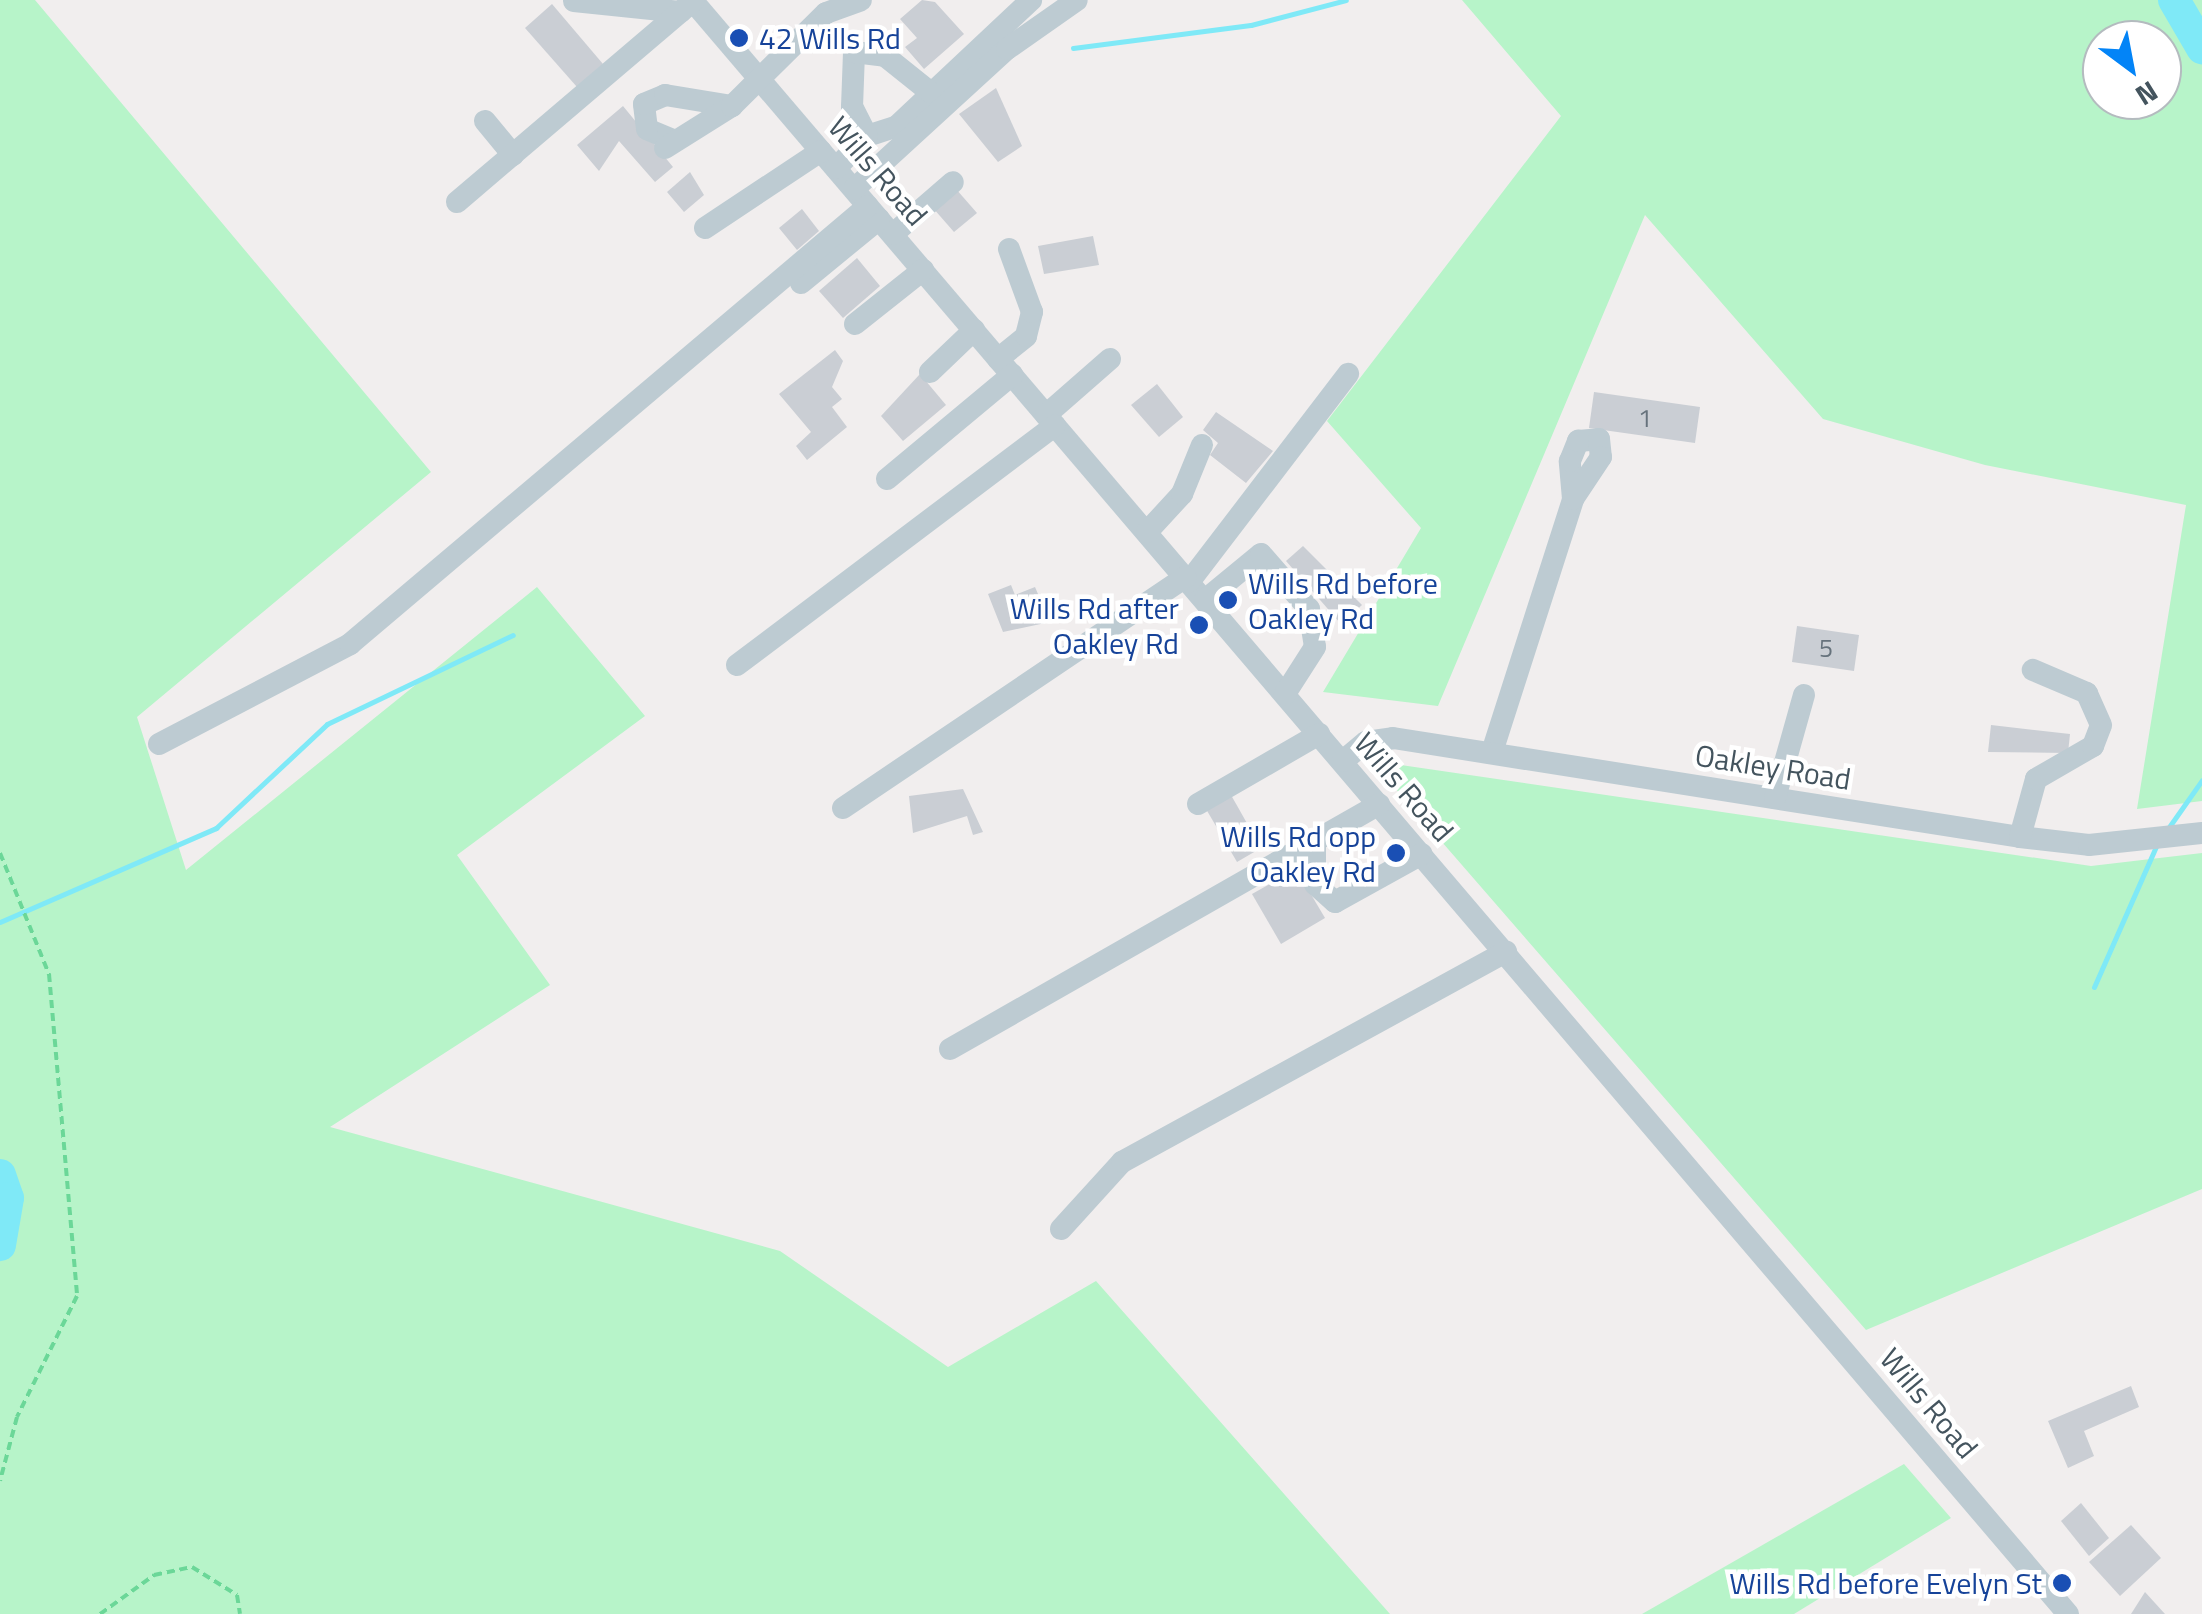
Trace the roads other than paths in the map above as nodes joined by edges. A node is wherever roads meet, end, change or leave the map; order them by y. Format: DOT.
graph roads {
  1 [pos="861,0"];
  2 [pos="1030,0"];
  3 [pos="1077,0"];
  4 [pos="574,1"];
  5 [pos="688,4"];
  6 [pos="761,80"];
  7 [pos="930,92"];
  8 [pos="732,106"];
  9 [pos="485,120"];
  10 [pos="867,136"];
  11 [pos="513,155"];
  12 [pos="828,160"];
  13 [pos="953,182"];
  14 [pos="457,202"];
  15 [pos="873,212"];
  16 [pos="704,228"];
  17 [pos="1009,249"];
  18 [pos="923,270"];
  19 [pos="802,283"];
  20 [pos="855,324"];
  21 [pos="974,330"];
  22 [pos="1110,359"];
  23 [pos="1005,367"];
  24 [pos="930,372"];
  25 [pos="1348,374"];
  26 [pos="1051,420"];
  27 [pos="1202,444"];
  28 [pos="887,480"];
  29 [pos="1573,499"];
  30 [pos="1146,532"];
  31 [pos="1188,580"];
  32 [pos="1205,600"];
  33 [pos="737,665"];
  34 [pos="2033,670"];
  35 [pos="1286,694"];
  36 [pos="1804,695"];
  37 [pos="1319,734"];
  38 [pos="159,744"];
  39 [pos="1492,752"];
  40 [pos="1343,761"];
  41 [pos="1775,798"];
  42 [pos="1198,804"];
  43 [pos="1379,804"];
  44 [pos="843,808"];
  45 [pos="2202,833"];
  46 [pos="2020,837"];
  47 [pos="1315,840"];
  48 [pos="1422,854"];
  49 [pos="1506,952"];
  50 [pos="950,1049"];
  51 [pos="1061,1228"];
  52 [pos="2068,1614"];
  1 -- 6 [label="street"];
  2 -- 7 [label="street"];
  3 -- 15 [label="street"];
  4 -- 5 [label="street"];
  5 -- 6 [label="street, Wills Road"];
  5 -- 11 [label="street"];
  6 -- 8 [label="street"];
  6 -- 12 [label="street, Wills Road"];
  7 -- 10 [label="street"];
  7 -- 10 [label="street"];
  8 -- 8 [label="street"];
  9 -- 11 [label="street"];
  10 -- 12 [label="street"];
  11 -- 14 [label="street"];
  12 -- 15 [label="street, Wills Road"];
  12 -- 16 [label="street"];
  13 -- 15 [label="street"];
  15 -- 18 [label="street, Wills Road"];
  15 -- 19 [label="street"];
  15 -- 38 [label="street"];
  17 -- 23 [label="street"];
  18 -- 20 [label="street"];
  18 -- 21 [label="street, Wills Road"];
  21 -- 23 [label="street, Wills Road"];
  21 -- 24 [label="street"];
  22 -- 26 [label="street"];
  23 -- 26 [label="street, Wills Road"];
  23 -- 28 [label="street"];
  25 -- 31 [label="street"];
  26 -- 30 [label="street, Wills Road"];
  26 -- 33 [label="street"];
  27 -- 30 [label="street"];
  29 -- 39 [label="street"];
  30 -- 31 [label="street, Wills Road"];
  31 -- 32 [label="street, Wills Road"];
  31 -- 44 [label="street"];
  32 -- 35 [label="street, Wills Road"];
  32 -- 35 [label="street"];
  34 -- 46 [label="street"];
  35 -- 37 [label="street, Wills Road"];
  36 -- 41 [label="street"];
  37 -- 40 [label="street, Wills Road"];
  37 -- 42 [label="street"];
  39 -- 40 [label="street, Oakley Road"];
  39 -- 41 [label="street, Oakley Road"];
  40 -- 43 [label="street, Wills Road"];
  41 -- 46 [label="street, Oakley Road"];
  43 -- 47 [label="street"];
  43 -- 48 [label="street, Wills Road"];
  45 -- 46 [label="street, Oakley Road"];
  47 -- 48 [label="street"];
  47 -- 50 [label="street"];
  48 -- 49 [label="street, Wills Road"];
  49 -- 51 [label="street"];
  49 -- 52 [label="street, Wills Road"];
}
